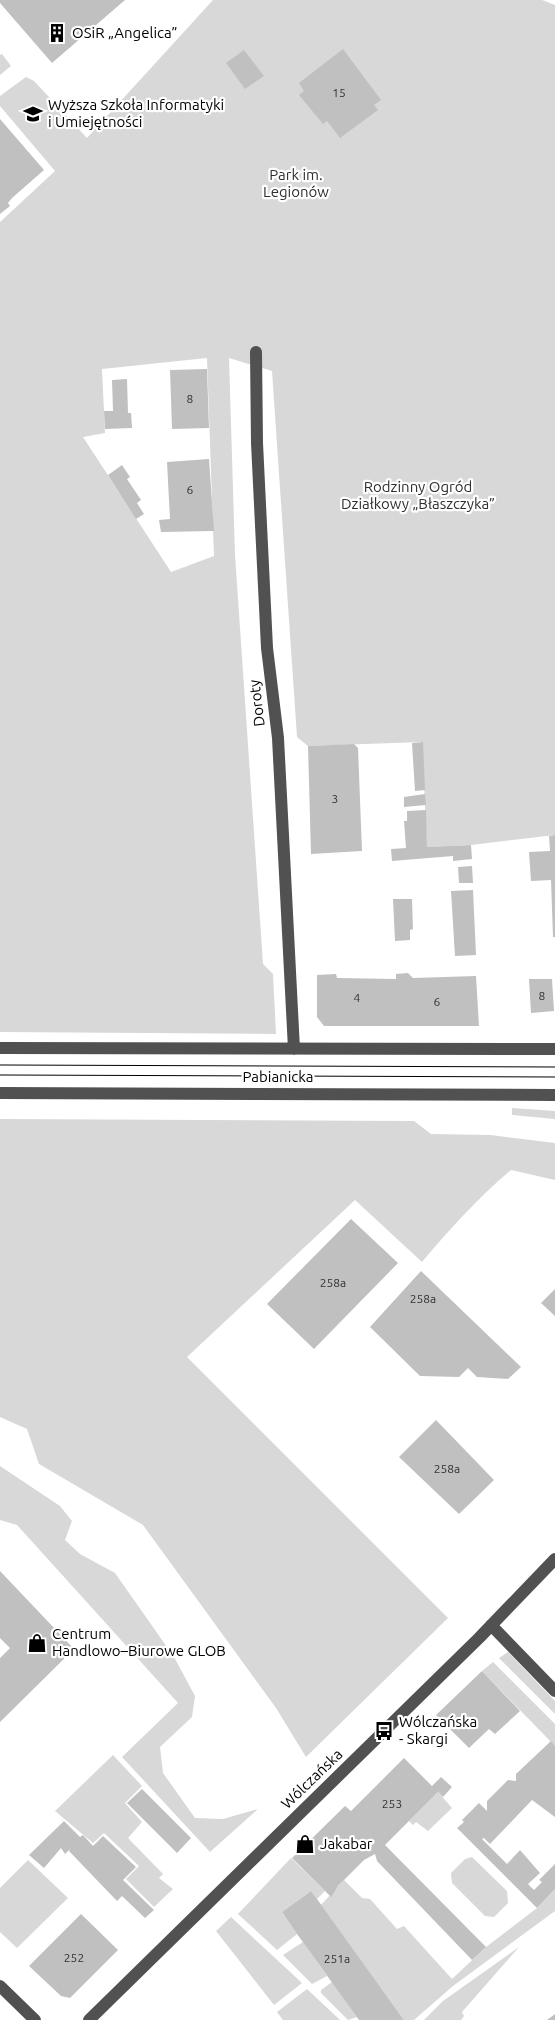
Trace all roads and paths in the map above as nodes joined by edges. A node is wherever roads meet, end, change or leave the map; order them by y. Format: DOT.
graph roads {
  1 [pos="256,352"];
  2 [pos="0,1048"];
  3 [pos="294,1049"];
  4 [pos="555,1049"];
  5 [pos="0,1093"];
  6 [pos="555,1095"];
  7 [pos="555,1559"];
  8 [pos="491,1625"];
  9 [pos="555,1690"];
  10 [pos="0,1986"];
  11 [pos="35,2020"];
  12 [pos="89,2020"];
  1 -- 3 [label="street, Doroty"];
  2 -- 3 [label="street, Pabianicka"];
  3 -- 4 [label="street, Pabianicka"];
  5 -- 6 [label="street, Pabianicka"];
  7 -- 8 [label="street, Wólczańska"];
  8 -- 9 [label="street"];
  8 -- 12 [label="street, Wólczańska"];
  10 -- 11 [label="street"];
}
